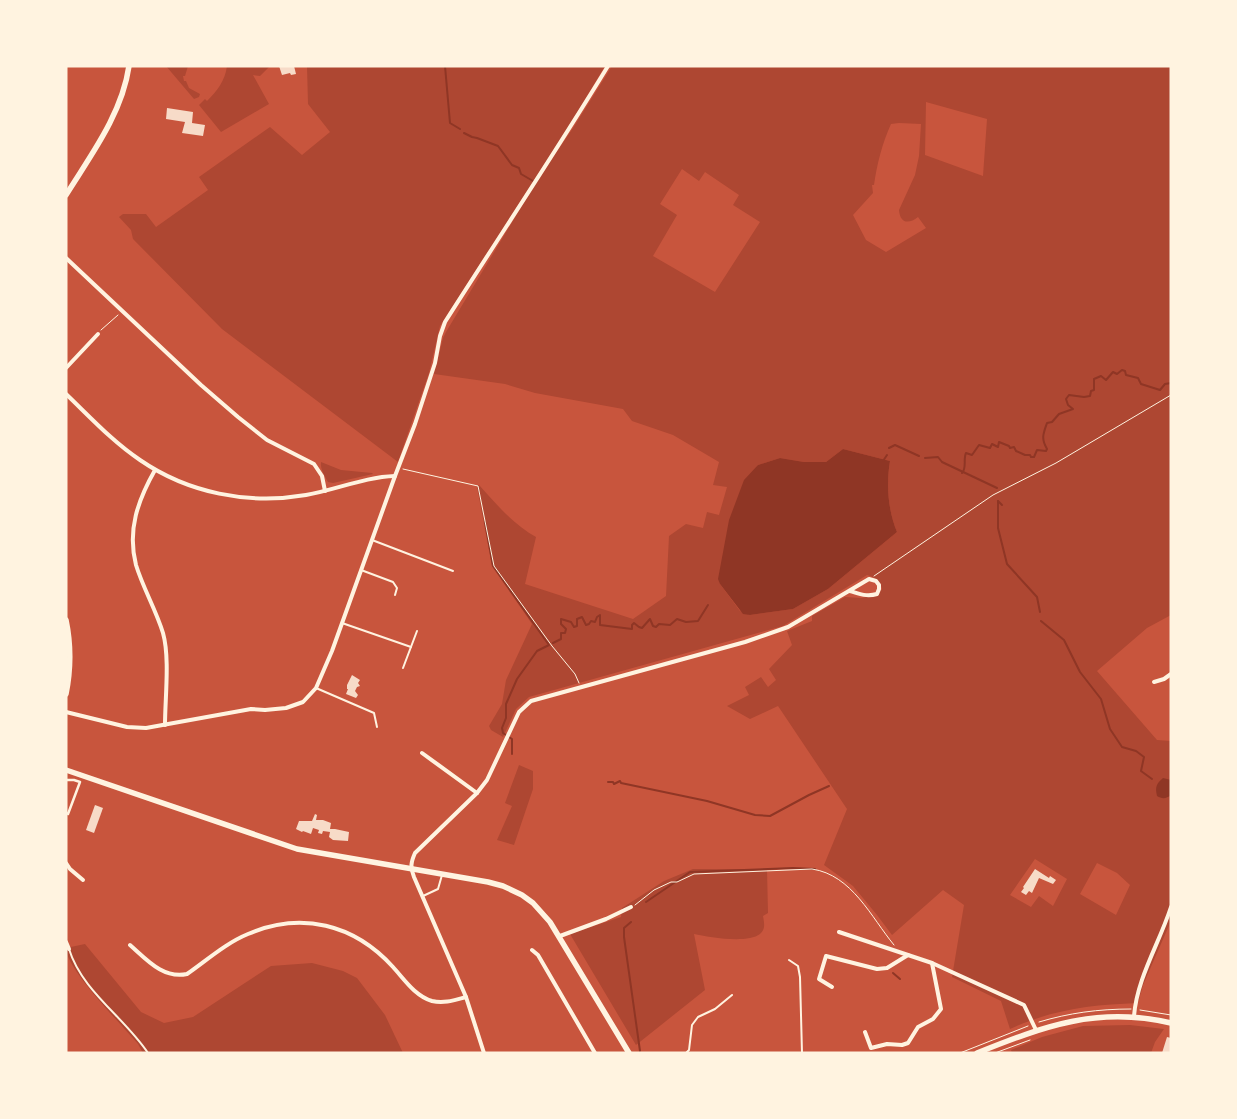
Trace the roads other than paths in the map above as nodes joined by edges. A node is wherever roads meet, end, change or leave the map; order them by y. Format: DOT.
graph roads {
  1 [pos="130,66"];
  2 [pos="608,66"];
  3 [pos="66,195"];
  4 [pos="66,258"];
  5 [pos="98,334"];
  6 [pos="66,368"];
  7 [pos="66,394"];
  8 [pos="155,470"];
  9 [pos="395,476"];
  10 [pos="325,491"];
  11 [pos="372,540"];
  12 [pos="361,570"];
  13 [pos="453,571"];
  14 [pos="850,591"];
  15 [pos="395,595"];
  16 [pos="66,620"];
  17 [pos="342,622"];
  18 [pos="417,631"];
  19 [pos="411,647"];
  20 [pos="403,668"];
  21 [pos="1171,674"];
  22 [pos="1154,682"];
  23 [pos="316,688"];
  24 [pos="66,694"];
  25 [pos="66,712"];
  26 [pos="165,725"];
  27 [pos="377,727"];
  28 [pos="422,752"];
  29 [pos="66,770"];
  30 [pos="66,780"];
  31 [pos="476,793"];
  32 [pos="66,813"];
  33 [pos="66,863"];
  34 [pos="411,869"];
  35 [pos="442,873"];
  36 [pos="83,880"];
  37 [pos="423,896"];
  38 [pos="631,907"];
  39 [pos="1171,907"];
  40 [pos="840,932"];
  41 [pos="560,936"];
  42 [pos="66,942"];
  43 [pos="130,945"];
  44 [pos="69,948"];
  45 [pos="532,950"];
  46 [pos="908,955"];
  47 [pos="789,960"];
  48 [pos="932,964"];
  49 [pos="832,987"];
  50 [pos="732,995"];
  51 [pos="466,997"];
  52 [pos="1134,1016"];
  53 [pos="1171,1023"];
  54 [pos="1036,1030"];
  55 [pos="865,1032"];
  56 [pos="976,1050"];
  57 [pos="148,1053"];
  58 [pos="484,1053"];
  59 [pos="594,1053"];
  60 [pos="629,1053"];
  61 [pos="686,1053"];
  62 [pos="802,1053"];
  1 -- 3 [label="main road"];
  2 -- 9 [label="street"];
  4 -- 10 [label="street"];
  5 -- 6 [label="street"];
  7 -- 8 [label="street"];
  8 -- 10 [label="street"];
  8 -- 26 [label="street"];
  9 -- 10 [label="street"];
  9 -- 11 [label="street"];
  11 -- 12 [label="street"];
  11 -- 13 [label="lane"];
  12 -- 15 [label="lane"];
  12 -- 17 [label="street"];
  14 -- 14 [label="street"];
  14 -- 31 [label="street"];
  16 -- 24 [label="main road"];
  17 -- 19 [label="lane"];
  17 -- 23 [label="street"];
  18 -- 19 [label="lane"];
  19 -- 20 [label="lane"];
  21 -- 22 [label="street"];
  23 -- 26 [label="street"];
  23 -- 27 [label="lane"];
  25 -- 26 [label="street"];
  28 -- 31 [label="street"];
  29 -- 34 [label="main road"];
  30 -- 32 [label="street"];
  31 -- 34 [label="street"];
  33 -- 36 [label="street"];
  34 -- 35 [label="main road"];
  34 -- 37 [label="street"];
  35 -- 37 [label="lane"];
  35 -- 41 [label="main road"];
  37 -- 51 [label="street"];
  38 -- 41 [label="street"];
  39 -- 52 [label="street"];
  40 -- 46 [label="street"];
  41 -- 60 [label="main road"];
  42 -- 44 [label="street"];
  43 -- 51 [label="street"];
  44 -- 57 [label="lane"];
  45 -- 59 [label="street"];
  46 -- 48 [label="street"];
  46 -- 49 [label="street"];
  47 -- 62 [label="lane"];
  48 -- 54 [label="street"];
  48 -- 55 [label="street"];
  50 -- 61 [label="lane"];
  51 -- 58 [label="street"];
  52 -- 53 [label="main road"];
  52 -- 54 [label="main road"];
  54 -- 56 [label="main road"];
}
